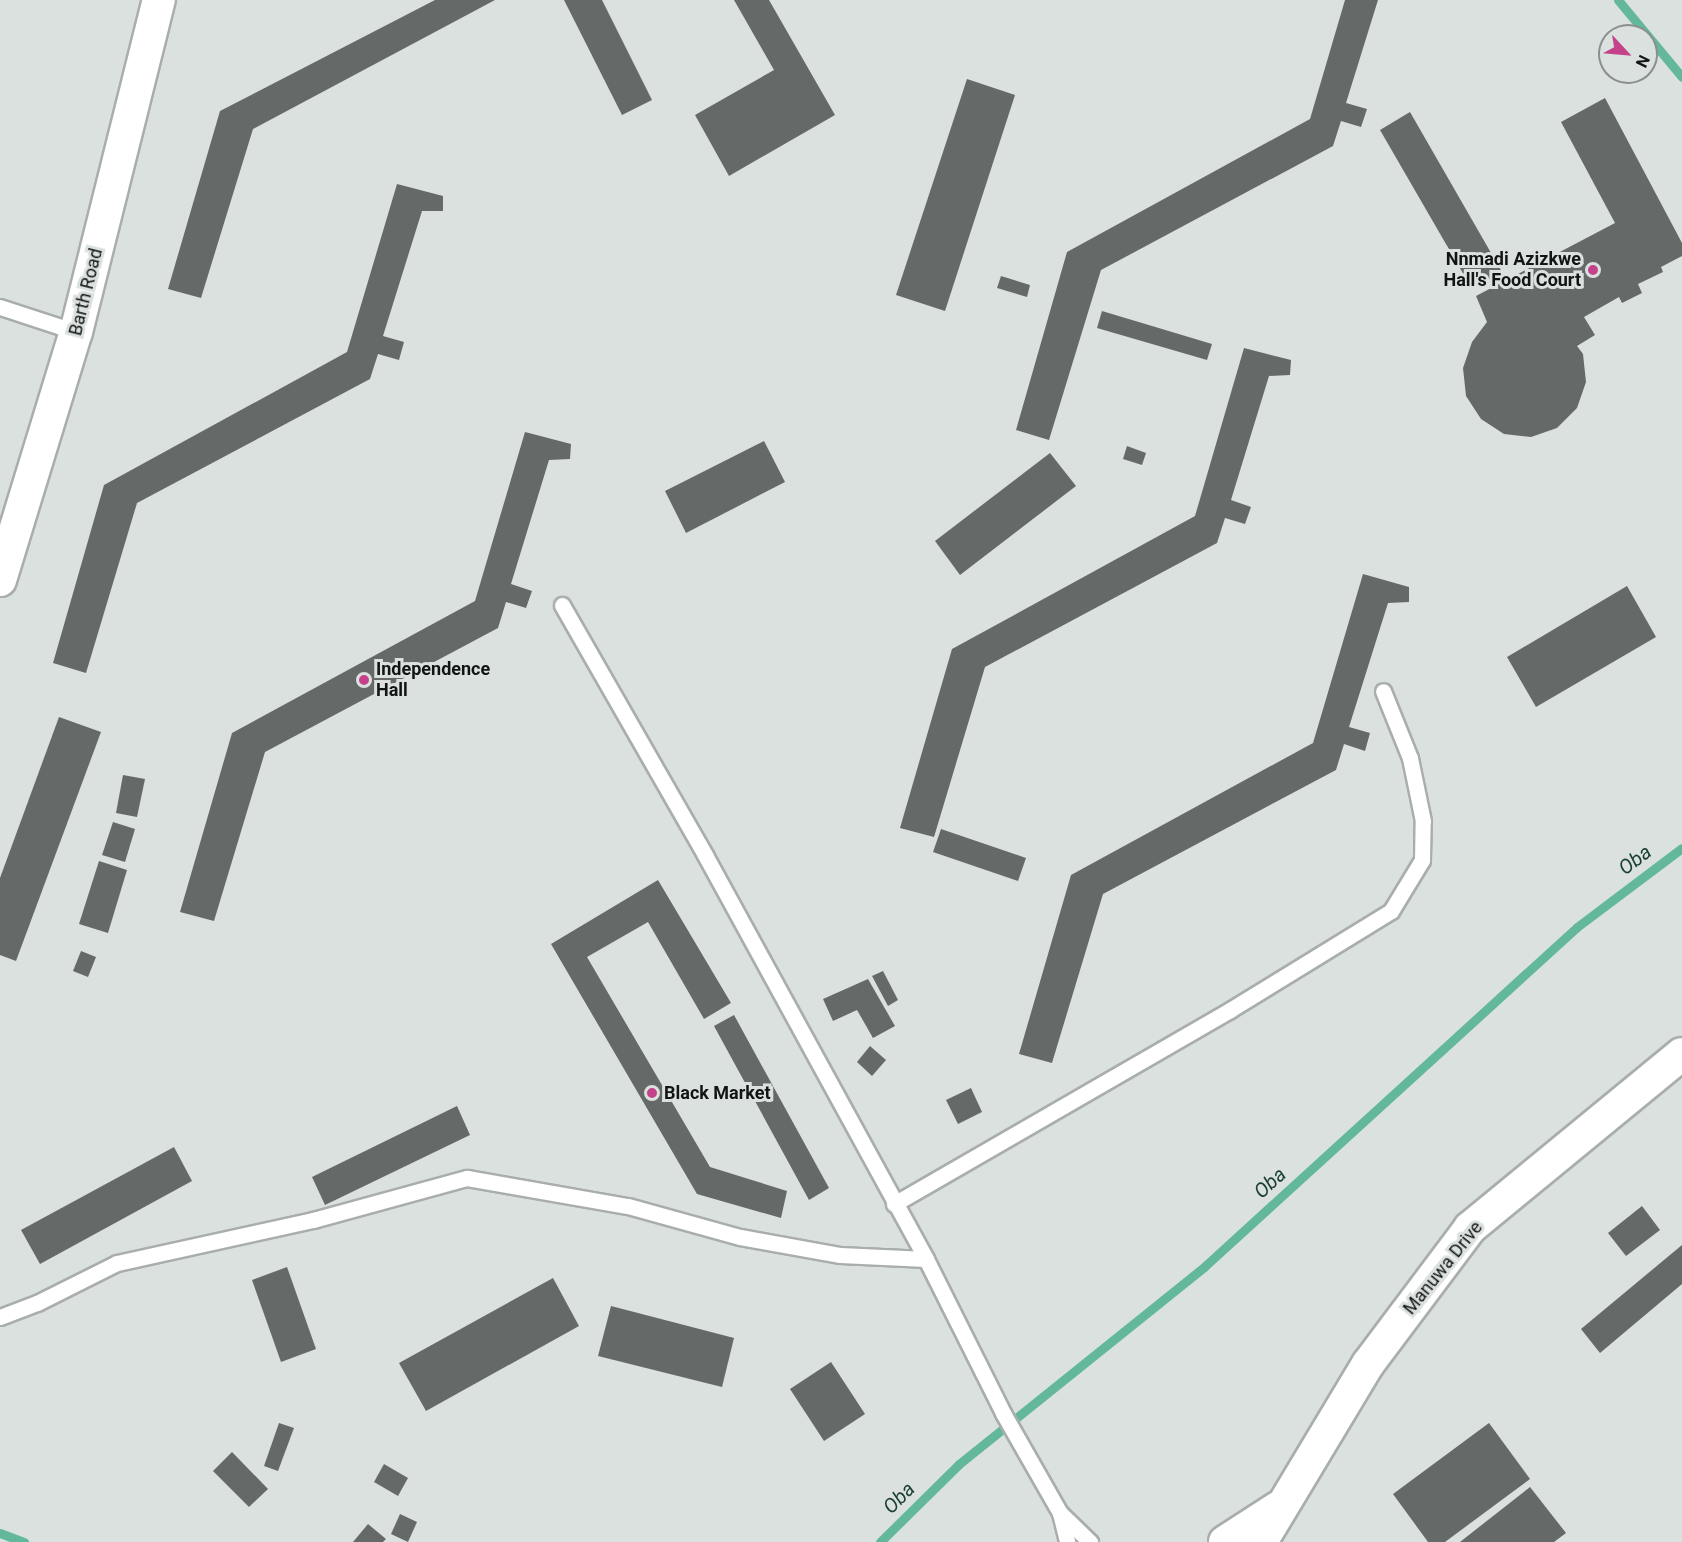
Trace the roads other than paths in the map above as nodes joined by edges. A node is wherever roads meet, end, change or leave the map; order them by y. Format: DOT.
graph roads {
  1 [pos="159,0"];
  2 [pos="0,307"];
  3 [pos="76,332"];
  4 [pos="0,580"];
  5 [pos="562,605"];
  6 [pos="1383,691"];
  7 [pos="1682,1054"];
  8 [pos="894,1204"];
  9 [pos="926,1259"];
  10 [pos="0,1317"];
  11 [pos="1282,1504"];
  12 [pos="1060,1513"];
  13 [pos="1067,1542"];
  14 [pos="1090,1542"];
  15 [pos="1225,1542"];
  16 [pos="1261,1542"];
  1 -- 3 [label="street, Barth Road"];
  2 -- 3 [label="lane"];
  3 -- 4 [label="street, Barth Road"];
  5 -- 8 [label="lane"];
  6 -- 8 [label="lane"];
  7 -- 11 [label="street, Manuwa Drive"];
  8 -- 9 [label="lane"];
  9 -- 10 [label="lane"];
  9 -- 12 [label="lane"];
  11 -- 15 [label="street, Manuwa Drive"];
  11 -- 16 [label="street, Manuwa Drive"];
  12 -- 13 [label="lane"];
  12 -- 14 [label="lane"];
}
